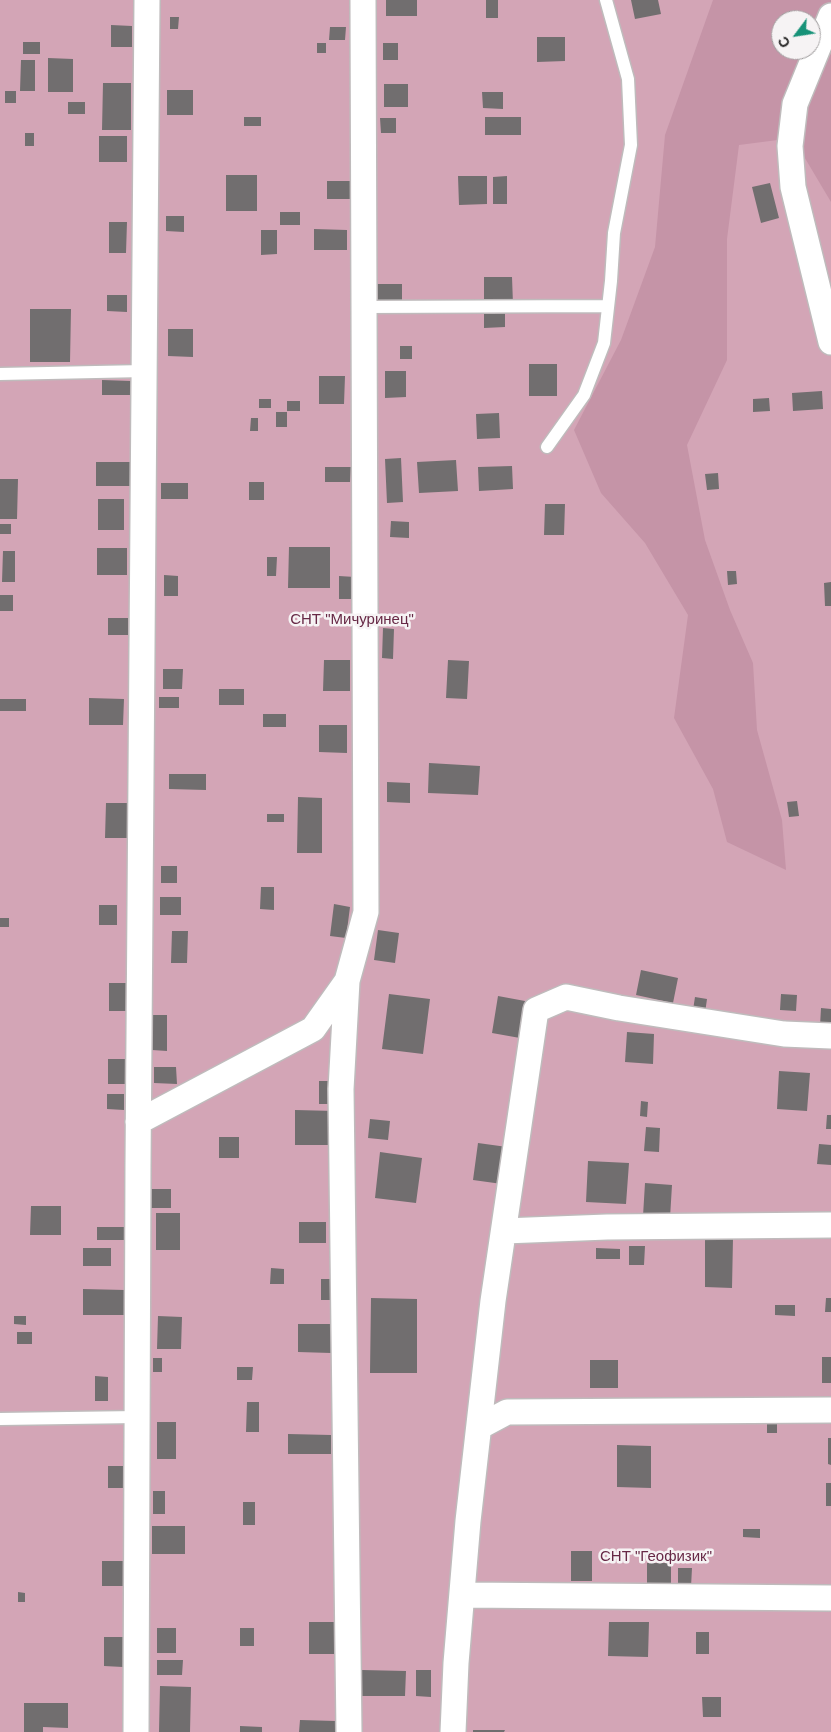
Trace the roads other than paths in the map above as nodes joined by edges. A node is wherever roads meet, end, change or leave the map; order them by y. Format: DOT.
graph roads {
  1 [pos="147,0"];
  2 [pos="364,0"];
  3 [pos="606,0"];
  4 [pos="831,16"];
  5 [pos="608,306"];
  6 [pos="364,308"];
  7 [pos="831,342"];
  8 [pos="144,371"];
  9 [pos="0,374"];
  10 [pos="547,446"];
  11 [pos="347,981"];
  12 [pos="831,1036"];
  13 [pos="138,1122"];
  14 [pos="831,1224"];
  15 [pos="504,1231"];
  16 [pos="831,1410"];
  17 [pos="137,1417"];
  18 [pos="0,1419"];
  19 [pos="479,1427"];
  20 [pos="462,1595"];
  21 [pos="831,1598"];
  22 [pos="136,1732"];
  23 [pos="349,1732"];
  24 [pos="453,1732"];
  1 -- 8 [label="street"];
  2 -- 6 [label="street"];
  3 -- 5 [label="lane"];
  4 -- 7 [label="street"];
  5 -- 6 [label="lane"];
  5 -- 10 [label="lane"];
  6 -- 11 [label="street"];
  8 -- 9 [label="lane"];
  8 -- 13 [label="street"];
  11 -- 13 [label="street"];
  11 -- 23 [label="street"];
  12 -- 15 [label="street"];
  13 -- 17 [label="street"];
  14 -- 15 [label="street"];
  15 -- 19 [label="street"];
  16 -- 19 [label="street"];
  17 -- 18 [label="lane"];
  17 -- 22 [label="street"];
  19 -- 20 [label="street"];
  20 -- 21 [label="street"];
  20 -- 24 [label="street"];
}
